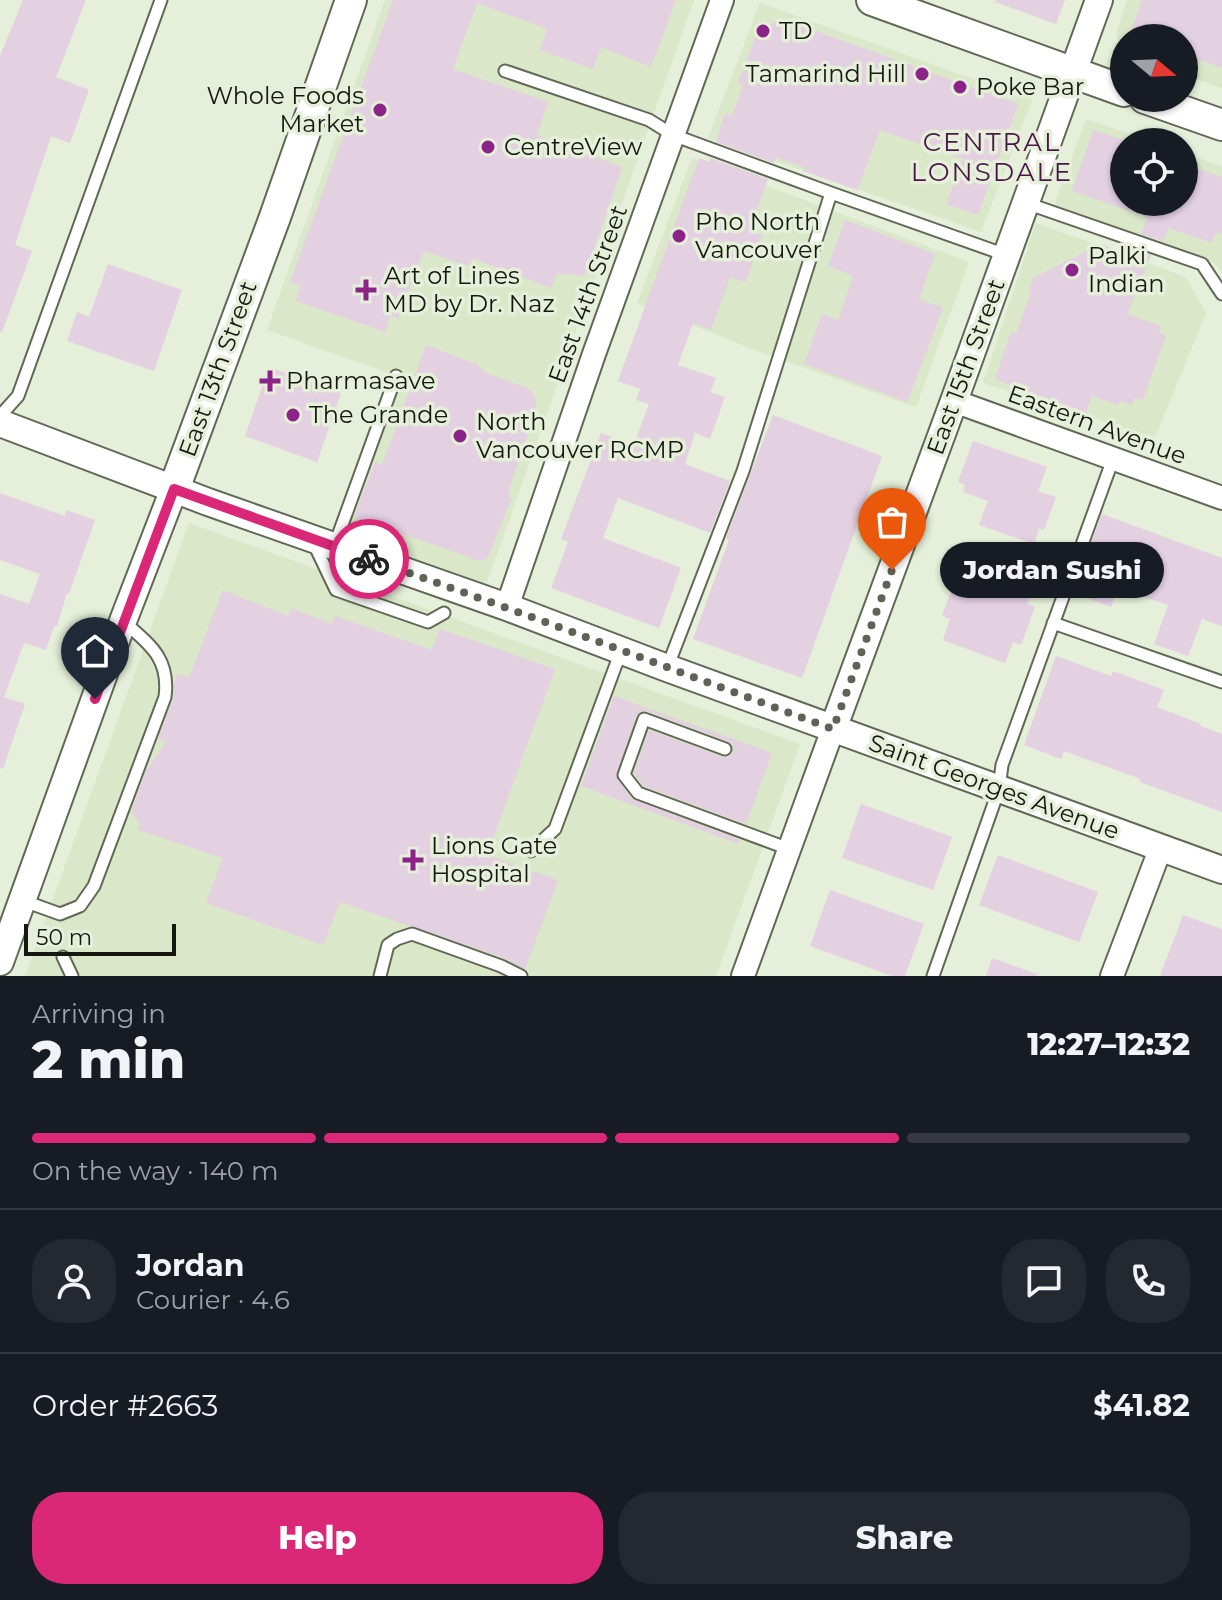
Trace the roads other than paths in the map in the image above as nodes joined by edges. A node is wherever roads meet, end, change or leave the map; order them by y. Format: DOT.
graph roads {
  1 [pos="161,0"];
  2 [pos="351,0"];
  3 [pos="722,0"];
  4 [pos="872,0"];
  5 [pos="1099,0"];
  6 [pos="505,71"];
  7 [pos="1072,72"];
  8 [pos="1110,86"];
  9 [pos="1185,112"];
  10 [pos="1222,125"];
  11 [pos="673,135"];
  12 [pos="831,193"];
  13 [pos="1025,203"];
  14 [pos="1006,255"];
  15 [pos="1222,294"];
  16 [pos="396,376"];
  17 [pos="954,401"];
  18 [pos="0,416"];
  19 [pos="0,423"];
  20 [pos="1113,459"];
  21 [pos="174,489"];
  22 [pos="1222,498"];
  23 [pos="323,543"];
  24 [pos="507,607"];
  25 [pos="444,613"];
  26 [pos="123,621"];
  27 [pos="1053,623"];
  28 [pos="621,651"];
  29 [pos="667,668"];
  30 [pos="1222,682"];
  31 [pos="833,729"];
  32 [pos="725,749"];
  33 [pos="999,789"];
  34 [pos="1161,847"];
  35 [pos="789,849"];
  36 [pos="531,851"];
  37 [pos="1222,870"];
  38 [pos="22,901"];
  39 [pos="63,957"];
  40 [pos="0,962"];
  41 [pos="72,976"];
  42 [pos="380,976"];
  43 [pos="521,976"];
  44 [pos="743,976"];
  45 [pos="933,976"];
  46 [pos="1112,976"];
  1 -- 18 [label="lane"];
  2 -- 21 [label="main road, East 13th Street"];
  3 -- 11 [label="street, East 14th Street"];
  4 -- 7 [label="main road"];
  5 -- 7 [label="street, East 15th Street"];
  6 -- 11 [label="lane"];
  7 -- 8 [label="main road"];
  7 -- 13 [label="street, East 15th Street"];
  9 -- 10 [label="main road"];
  11 -- 12 [label="lane"];
  11 -- 24 [label="street, East 14th Street"];
  12 -- 14 [label="lane"];
  12 -- 29 [label="lane"];
  13 -- 14 [label="street, East 15th Street"];
  13 -- 15 [label="lane"];
  14 -- 17 [label="street, East 15th Street"];
  16 -- 23 [label="lane"];
  17 -- 20 [label="street, Eastern Avenue"];
  17 -- 31 [label="street, East 15th Street"];
  19 -- 21 [label="street, Saint Georges Avenue"];
  20 -- 22 [label="street, Eastern Avenue"];
  20 -- 27 [label="lane"];
  21 -- 23 [label="street, Saint Georges Avenue"];
  21 -- 26 [label="street, East 13th Street"];
  23 -- 24 [label="street, Saint Georges Avenue"];
  23 -- 25 [label="lane"];
  24 -- 28 [label="street, Saint Georges Avenue"];
  26 -- 38 [label="street, East 13th Street"];
  26 -- 38 [label="lane"];
  27 -- 30 [label="lane"];
  27 -- 33 [label="lane"];
  28 -- 29 [label="street, Saint Georges Avenue"];
  28 -- 36 [label="lane"];
  29 -- 31 [label="street, Saint Georges Avenue"];
  31 -- 33 [label="street, Saint Georges Avenue"];
  31 -- 35 [label="street, East 15th Street"];
  32 -- 35 [label="lane"];
  33 -- 34 [label="street, Saint Georges Avenue"];
  33 -- 45 [label="lane"];
  34 -- 37 [label="street, Saint Georges Avenue"];
  34 -- 46 [label="street"];
  35 -- 44 [label="street, East 15th Street"];
  38 -- 40 [label="street, East 13th Street"];
  39 -- 41 [label="lane"];
  42 -- 43 [label="lane"];
}
